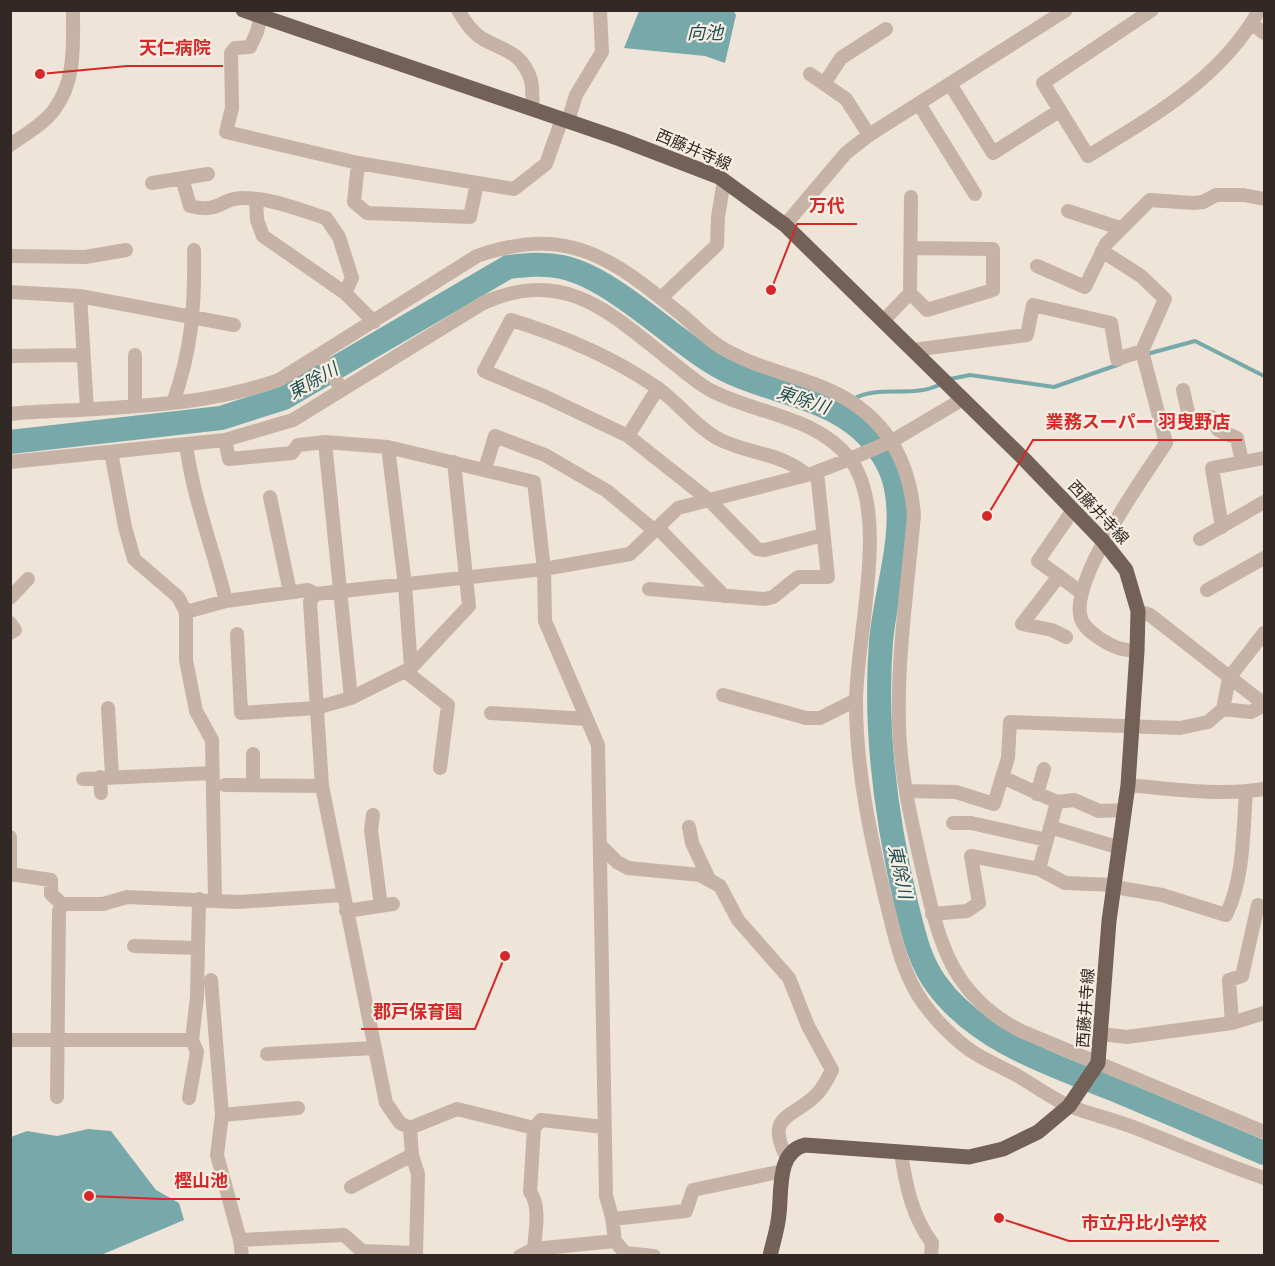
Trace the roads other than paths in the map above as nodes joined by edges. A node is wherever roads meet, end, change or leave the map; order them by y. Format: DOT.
graph roads {
  1 [pos="73,10"];
  2 [pos="243,10"];
  3 [pos="458,10"];
  4 [pos="600,10"];
  5 [pos="1066,10"];
  6 [pos="1152,10"];
  7 [pos="1259,10"];
  8 [pos="261,14"];
  9 [pos="1252,24"];
  10 [pos="886,29"];
  11 [pos="1264,33"];
  12 [pos="810,74"];
  13 [pos="824,84"];
  14 [pos="950,84"];
  15 [pos="919,104"];
  16 [pos="533,109"];
  17 [pos="1059,111"];
  18 [pos="565,120"];
  19 [pos="869,135"];
  20 [pos="10,145"];
  21 [pos="358,163"];
  22 [pos="208,174"];
  23 [pos="182,178"];
  24 [pos="724,180"];
  25 [pos="152,183"];
  26 [pos="477,183"];
  27 [pos="975,194"];
  28 [pos="911,197"];
  29 [pos="256,199"];
  30 [pos="1264,199"];
  31 [pos="1068,211"];
  32 [pos="785,225"];
  33 [pos="1120,228"];
  34 [pos="911,248"];
  35 [pos="126,250"];
  36 [pos="194,250"];
  37 [pos="1102,251"];
  38 [pos="11,253"];
  39 [pos="1037,266"];
  40 [pos="10,292"];
  41 [pos="345,293"];
  42 [pos="910,293"];
  43 [pos="80,296"];
  44 [pos="661,298"];
  45 [pos="194,317"];
  46 [pos="883,321"];
  47 [pos="375,322"];
  48 [pos="234,325"];
  49 [pos="914,350"];
  50 [pos="1142,351"];
  51 [pos="83,355"];
  52 [pos="135,355"];
  53 [pos="10,356"];
  54 [pos="322,359"];
  55 [pos="340,388"];
  56 [pos="658,388"];
  57 [pos="1183,390"];
  58 [pos="963,399"];
  59 [pos="173,403"];
  60 [pos="135,406"];
  61 [pos="87,409"];
  62 [pos="10,414"];
  63 [pos="628,436"];
  64 [pos="225,440"];
  65 [pos="892,441"];
  66 [pos="325,442"];
  67 [pos="186,444"];
  68 [pos="388,447"];
  69 [pos="111,452"];
  70 [pos="1264,458"];
  71 [pos="850,459"];
  72 [pos="10,462"];
  73 [pos="454,462"];
  74 [pos="1242,462"];
  75 [pos="484,469"];
  76 [pos="812,473"];
  77 [pos="270,497"];
  78 [pos="709,500"];
  79 [pos="1264,502"];
  80 [pos="1073,510"];
  81 [pos="1222,527"];
  82 [pos="657,530"];
  83 [pos="823,535"];
  84 [pos="1200,539"];
  85 [pos="1103,541"];
  86 [pos="1264,558"];
  87 [pos="544,569"];
  88 [pos="1059,576"];
  89 [pos="28,579"];
  90 [pos="466,579"];
  91 [pos="405,585"];
  92 [pos="650,589"];
  93 [pos="1207,590"];
  94 [pos="290,592"];
  95 [pos="340,592"];
  96 [pos="1082,593"];
  97 [pos="315,594"];
  98 [pos="724,596"];
  99 [pos="10,598"];
  100 [pos="226,601"];
  101 [pos="1138,611"];
  102 [pos="186,612"];
  103 [pos="10,623"];
  104 [pos="10,633"];
  105 [pos="1264,633"];
  106 [pos="237,634"];
  107 [pos="1066,637"];
  108 [pos="1137,651"];
  109 [pos="408,670"];
  110 [pos="1229,678"];
  111 [pos="723,695"];
  112 [pos="351,698"];
  113 [pos="856,700"];
  114 [pos="1264,704"];
  115 [pos="108,708"];
  116 [pos="316,708"];
  117 [pos="1223,709"];
  118 [pos="491,713"];
  119 [pos="587,719"];
  120 [pos="1132,726"];
  121 [pos="254,754"];
  122 [pos="440,768"];
  123 [pos="1044,769"];
  124 [pos="213,773"];
  125 [pos="106,776"];
  126 [pos="1002,777"];
  127 [pos="83,779"];
  128 [pos="225,785"];
  129 [pos="253,785"];
  130 [pos="1128,785"];
  131 [pos="322,786"];
  132 [pos="1264,789"];
  133 [pos="906,791"];
  134 [pos="1246,792"];
  135 [pos="101,793"];
  136 [pos="1037,794"];
  137 [pos="1057,802"];
  138 [pos="1125,810"];
  139 [pos="373,815"];
  140 [pos="953,823"];
  141 [pos="688,827"];
  142 [pos="1048,834"];
  143 [pos="10,837"];
  144 [pos="600,845"];
  145 [pos="1120,848"];
  146 [pos="10,869"];
  147 [pos="1039,869"];
  148 [pos="10,874"];
  149 [pos="710,879"];
  150 [pos="1114,886"];
  151 [pos="343,895"];
  152 [pos="199,899"];
  153 [pos="215,900"];
  154 [pos="1233,901"];
  155 [pos="62,903"];
  156 [pos="1261,906"];
  157 [pos="346,911"];
  158 [pos="932,914"];
  159 [pos="134,946"];
  160 [pos="197,948"];
  161 [pos="212,980"];
  162 [pos="1264,1013"];
  163 [pos="1232,1023"];
  164 [pos="1101,1034"];
  165 [pos="10,1040"];
  166 [pos="56,1040"];
  167 [pos="192,1040"];
  168 [pos="374,1048"];
  169 [pos="267,1054"];
  170 [pos="1098,1063"];
  171 [pos="57,1097"];
  172 [pos="189,1098"];
  173 [pos="1073,1101"];
  174 [pos="298,1108"];
  175 [pos="222,1115"];
  176 [pos="604,1127"];
  177 [pos="410,1128"];
  178 [pos="534,1128"];
  179 [pos="1264,1132"];
  180 [pos="901,1153"];
  181 [pos="412,1155"];
  182 [pos="785,1165"];
  183 [pos="1264,1178"];
  184 [pos="351,1187"];
  185 [pos="613,1219"];
  186 [pos="240,1240"];
  187 [pos="615,1241"];
  188 [pos="534,1249"];
  189 [pos="560,1251"];
  190 [pos="416,1254"];
  191 [pos="242,1256"];
  192 [pos="520,1256"];
  193 [pos="654,1256"];
  194 [pos="770,1256"];
  195 [pos="931,1256"];
  1 -- 20 [label="street"];
  2 -- 8 [label="main road, 西藤井寺線"];
  3 -- 16 [label="street"];
  4 -- 18 [label="street"];
  5 -- 14 [label="street"];
  6 -- 17 [label="street"];
  7 -- 9 [label="street"];
  8 -- 16 [label="main road, 西藤井寺線"];
  8 -- 21 [label="street"];
  9 -- 11 [label="street"];
  9 -- 17 [label="street"];
  10 -- 13 [label="street"];
  12 -- 13 [label="street"];
  13 -- 19 [label="street"];
  14 -- 15 [label="street"];
  14 -- 17 [label="street"];
  15 -- 19 [label="street"];
  15 -- 27 [label="street"];
  16 -- 18 [label="main road, 西藤井寺線"];
  18 -- 24 [label="main road, 西藤井寺線"];
  18 -- 26 [label="street"];
  19 -- 32 [label="street"];
  21 -- 26 [label="street"];
  21 -- 26 [label="street"];
  22 -- 23 [label="street"];
  23 -- 25 [label="street"];
  23 -- 29 [label="street"];
  24 -- 32 [label="main road, 西藤井寺線"];
  24 -- 44 [label="street"];
  28 -- 34 [label="street"];
  29 -- 41 [label="street"];
  29 -- 41 [label="street"];
  30 -- 33 [label="street"];
  31 -- 33 [label="street"];
  32 -- 46 [label="main road, 西藤井寺線"];
  33 -- 37 [label="street"];
  34 -- 42 [label="street"];
  34 -- 42 [label="street"];
  35 -- 38 [label="street"];
  36 -- 45 [label="street"];
  37 -- 39 [label="street"];
  37 -- 50 [label="street"];
  40 -- 43 [label="street"];
  41 -- 47 [label="street"];
  42 -- 46 [label="street"];
  43 -- 45 [label="street"];
  43 -- 51 [label="street"];
  44 -- 47 [label="street"];
  44 -- 65 [label="street"];
  45 -- 48 [label="street"];
  45 -- 59 [label="street"];
  46 -- 49 [label="main road, 西藤井寺線"];
  47 -- 54 [label="street"];
  49 -- 50 [label="street"];
  49 -- 58 [label="main road, 西藤井寺線"];
  50 -- 85 [label="street"];
  51 -- 53 [label="street"];
  51 -- 61 [label="street"];
  52 -- 60 [label="street"];
  54 -- 55 [label="street"];
  54 -- 59 [label="street"];
  55 -- 64 [label="street"];
  55 -- 71 [label="street"];
  56 -- 63 [label="street"];
  56 -- 63 [label="street"];
  56 -- 76 [label="street"];
  57 -- 74 [label="street"];
  58 -- 65 [label="street"];
  58 -- 80 [label="main road, 西藤井寺線"];
  59 -- 60 [label="street"];
  60 -- 61 [label="street"];
  61 -- 62 [label="street"];
  63 -- 78 [label="street"];
  64 -- 66 [label="street"];
  64 -- 67 [label="street"];
  65 -- 71 [label="street"];
  65 -- 133 [label="street"];
  66 -- 68 [label="street"];
  66 -- 95 [label="street"];
  67 -- 69 [label="street"];
  67 -- 100 [label="street"];
  68 -- 73 [label="street"];
  68 -- 91 [label="street"];
  69 -- 72 [label="street"];
  69 -- 102 [label="street"];
  70 -- 74 [label="street"];
  71 -- 76 [label="street"];
  71 -- 113 [label="street"];
  73 -- 75 [label="street"];
  73 -- 90 [label="street"];
  74 -- 81 [label="street"];
  75 -- 82 [label="street"];
  75 -- 87 [label="street"];
  76 -- 78 [label="street"];
  76 -- 83 [label="street"];
  77 -- 94 [label="street"];
  78 -- 82 [label="street"];
  78 -- 83 [label="street"];
  79 -- 81 [label="street"];
  80 -- 85 [label="main road, 西藤井寺線"];
  80 -- 88 [label="street"];
  81 -- 84 [label="street"];
  82 -- 87 [label="street"];
  82 -- 98 [label="street"];
  83 -- 98 [label="street"];
  85 -- 96 [label="street"];
  85 -- 101 [label="main road, 西藤井寺線"];
  86 -- 93 [label="street"];
  87 -- 90 [label="street"];
  87 -- 119 [label="street"];
  88 -- 96 [label="street"];
  88 -- 107 [label="street"];
  89 -- 99 [label="street"];
  90 -- 91 [label="street"];
  90 -- 109 [label="street"];
  91 -- 95 [label="street"];
  91 -- 109 [label="street"];
  92 -- 98 [label="street"];
  94 -- 97 [label="street"];
  94 -- 100 [label="street"];
  95 -- 97 [label="street"];
  95 -- 112 [label="street"];
  96 -- 108 [label="street"];
  97 -- 116 [label="street"];
  100 -- 102 [label="street"];
  101 -- 108 [label="main road, 西藤井寺線"];
  101 -- 110 [label="street"];
  102 -- 124 [label="street"];
  103 -- 104 [label="street"];
  105 -- 110 [label="street"];
  106 -- 116 [label="street"];
  108 -- 120 [label="main road, 西藤井寺線"];
  109 -- 112 [label="street"];
  109 -- 122 [label="street"];
  110 -- 114 [label="street"];
  110 -- 117 [label="street"];
  111 -- 113 [label="street"];
  112 -- 116 [label="street"];
  113 -- 173 [label="street"];
  114 -- 117 [label="street"];
  115 -- 125 [label="street"];
  116 -- 131 [label="street"];
  117 -- 120 [label="street"];
  118 -- 119 [label="street"];
  119 -- 144 [label="street"];
  120 -- 126 [label="street"];
  120 -- 130 [label="main road, 西藤井寺線"];
  121 -- 129 [label="street"];
  123 -- 136 [label="street"];
  124 -- 125 [label="street"];
  124 -- 153 [label="street"];
  125 -- 127 [label="street"];
  125 -- 135 [label="street"];
  126 -- 133 [label="street"];
  126 -- 136 [label="street"];
  128 -- 129 [label="street"];
  129 -- 131 [label="street"];
  130 -- 134 [label="street"];
  130 -- 138 [label="main road, 西藤井寺線"];
  131 -- 151 [label="street"];
  132 -- 134 [label="street"];
  133 -- 158 [label="street"];
  134 -- 154 [label="street"];
  136 -- 137 [label="street"];
  137 -- 138 [label="street"];
  137 -- 142 [label="street"];
  138 -- 145 [label="main road, 西藤井寺線"];
  139 -- 157 [label="street"];
  140 -- 142 [label="street"];
  141 -- 149 [label="street"];
  142 -- 145 [label="street"];
  142 -- 147 [label="street"];
  143 -- 146 [label="street"];
  144 -- 149 [label="street"];
  144 -- 176 [label="street"];
  145 -- 150 [label="main road, 西藤井寺線"];
  147 -- 150 [label="street"];
  147 -- 158 [label="street"];
  148 -- 155 [label="street"];
  149 -- 182 [label="street"];
  150 -- 154 [label="street"];
  150 -- 164 [label="main road, 西藤井寺線"];
  151 -- 153 [label="street"];
  151 -- 157 [label="street"];
  152 -- 153 [label="street"];
  152 -- 155 [label="street"];
  152 -- 160 [label="street"];
  154 -- 156 [label="street"];
  155 -- 166 [label="street"];
  156 -- 163 [label="street"];
  157 -- 168 [label="street"];
  158 -- 170 [label="street"];
  159 -- 160 [label="street"];
  160 -- 167 [label="street"];
  161 -- 175 [label="street"];
  162 -- 163 [label="street"];
  163 -- 164 [label="street"];
  164 -- 170 [label="main road, 西藤井寺線"];
  165 -- 166 [label="street"];
  166 -- 167 [label="street"];
  166 -- 171 [label="street"];
  167 -- 172 [label="street"];
  168 -- 169 [label="street"];
  168 -- 177 [label="street"];
  170 -- 173 [label="main road, 西藤井寺線"];
  170 -- 179 [label="street"];
  173 -- 180 [label="main road, 西藤井寺線"];
  173 -- 183 [label="street"];
  174 -- 175 [label="street"];
  175 -- 186 [label="street"];
  176 -- 178 [label="street"];
  176 -- 185 [label="street"];
  177 -- 178 [label="street"];
  177 -- 181 [label="street"];
  178 -- 188 [label="street"];
  180 -- 182 [label="main road, 西藤井寺線"];
  180 -- 195 [label="street"];
  181 -- 184 [label="street"];
  181 -- 190 [label="street"];
  182 -- 185 [label="street"];
  182 -- 194 [label="main road"];
  185 -- 187 [label="street"];
  186 -- 190 [label="street"];
  186 -- 191 [label="street"];
  187 -- 189 [label="street"];
  187 -- 193 [label="street"];
  188 -- 189 [label="street"];
  188 -- 192 [label="street"];
}
